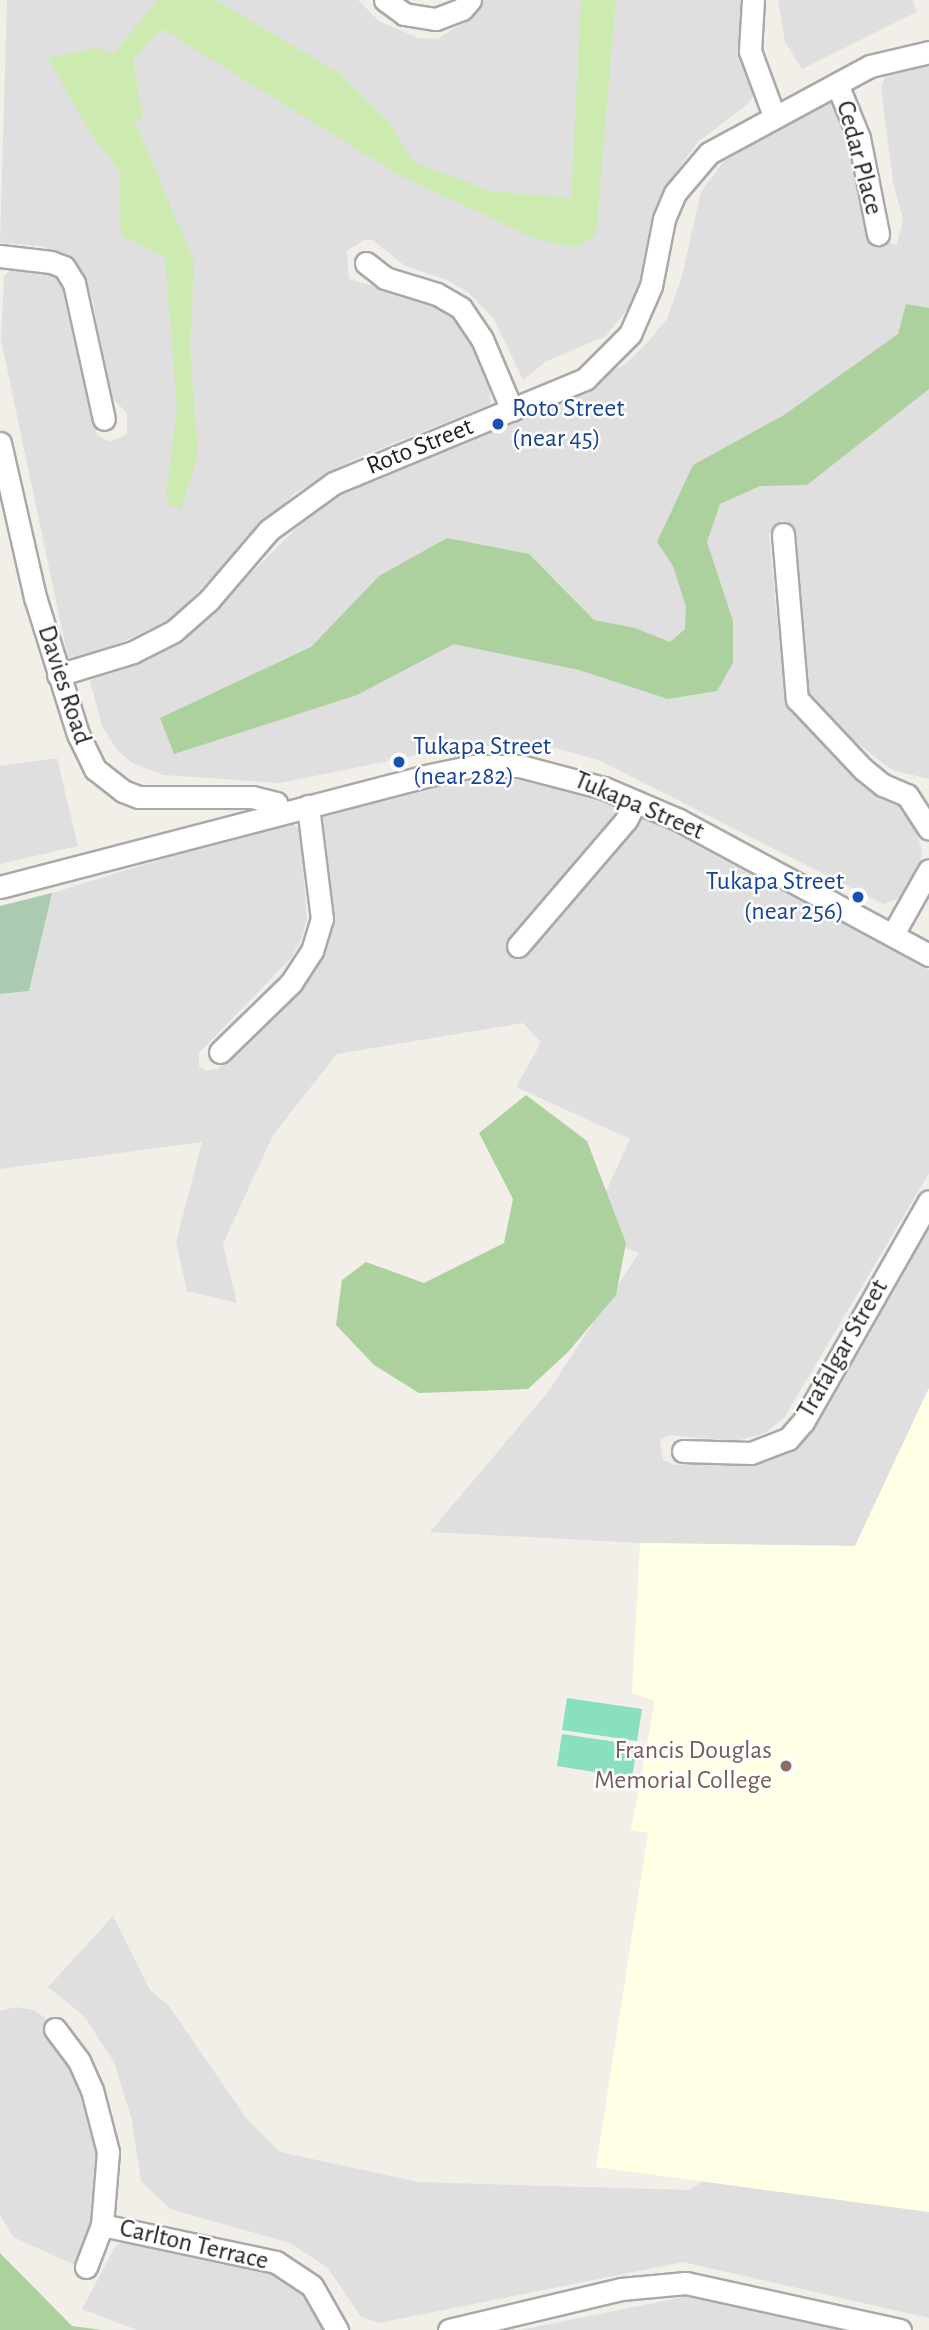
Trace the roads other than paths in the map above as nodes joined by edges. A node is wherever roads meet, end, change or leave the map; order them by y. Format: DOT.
graph roads {
  1 [pos="385,0"];
  2 [pos="470,0"];
  3 [pos="753,0"];
  4 [pos="929,52"];
  5 [pos="837,84"];
  6 [pos="774,116"];
  7 [pos="878,234"];
  8 [pos="0,256"];
  9 [pos="366,263"];
  10 [pos="512,410"];
  11 [pos="104,419"];
  12 [pos="0,443"];
  13 [pos="783,534"];
  14 [pos="58,675"];
  15 [pos="908,795"];
  16 [pos="929,797"];
  17 [pos="636,801"];
  18 [pos="308,806"];
  19 [pos="278,814"];
  20 [pos="929,829"];
  21 [pos="929,870"];
  22 [pos="0,887"];
  23 [pos="893,934"];
  24 [pos="518,946"];
  25 [pos="929,955"];
  26 [pos="220,1052"];
  27 [pos="929,1201"];
  28 [pos="683,1451"];
  29 [pos="55,2029"];
  30 [pos="102,2225"];
  31 [pos="86,2267"];
  32 [pos="337,2330"];
  33 [pos="449,2330"];
  34 [pos="900,2330"];
  1 -- 2 [label="street"];
  3 -- 6 [label="street"];
  4 -- 5 [label="street, Roto Street"];
  5 -- 6 [label="street, Roto Street"];
  5 -- 7 [label="street, Cedar Place"];
  6 -- 10 [label="street, Roto Street"];
  8 -- 11 [label="street"];
  9 -- 10 [label="street"];
  10 -- 14 [label="street, Roto Street"];
  12 -- 14 [label="street, Davies Road"];
  13 -- 15 [label="street"];
  14 -- 19 [label="street, Davies Road"];
  15 -- 16 [label="street"];
  15 -- 20 [label="street"];
  17 -- 18 [label="street, Tukapa Street"];
  17 -- 23 [label="street, Tukapa Street"];
  17 -- 24 [label="street"];
  18 -- 19 [label="street, Tukapa Street"];
  18 -- 26 [label="street"];
  19 -- 22 [label="street, Tukapa Street"];
  21 -- 23 [label="street"];
  23 -- 25 [label="street, Tukapa Street"];
  27 -- 28 [label="street, Trafalgar Street"];
  29 -- 30 [label="street"];
  30 -- 31 [label="street"];
  30 -- 32 [label="street, Carlton Terrace"];
  33 -- 34 [label="street"];
}
